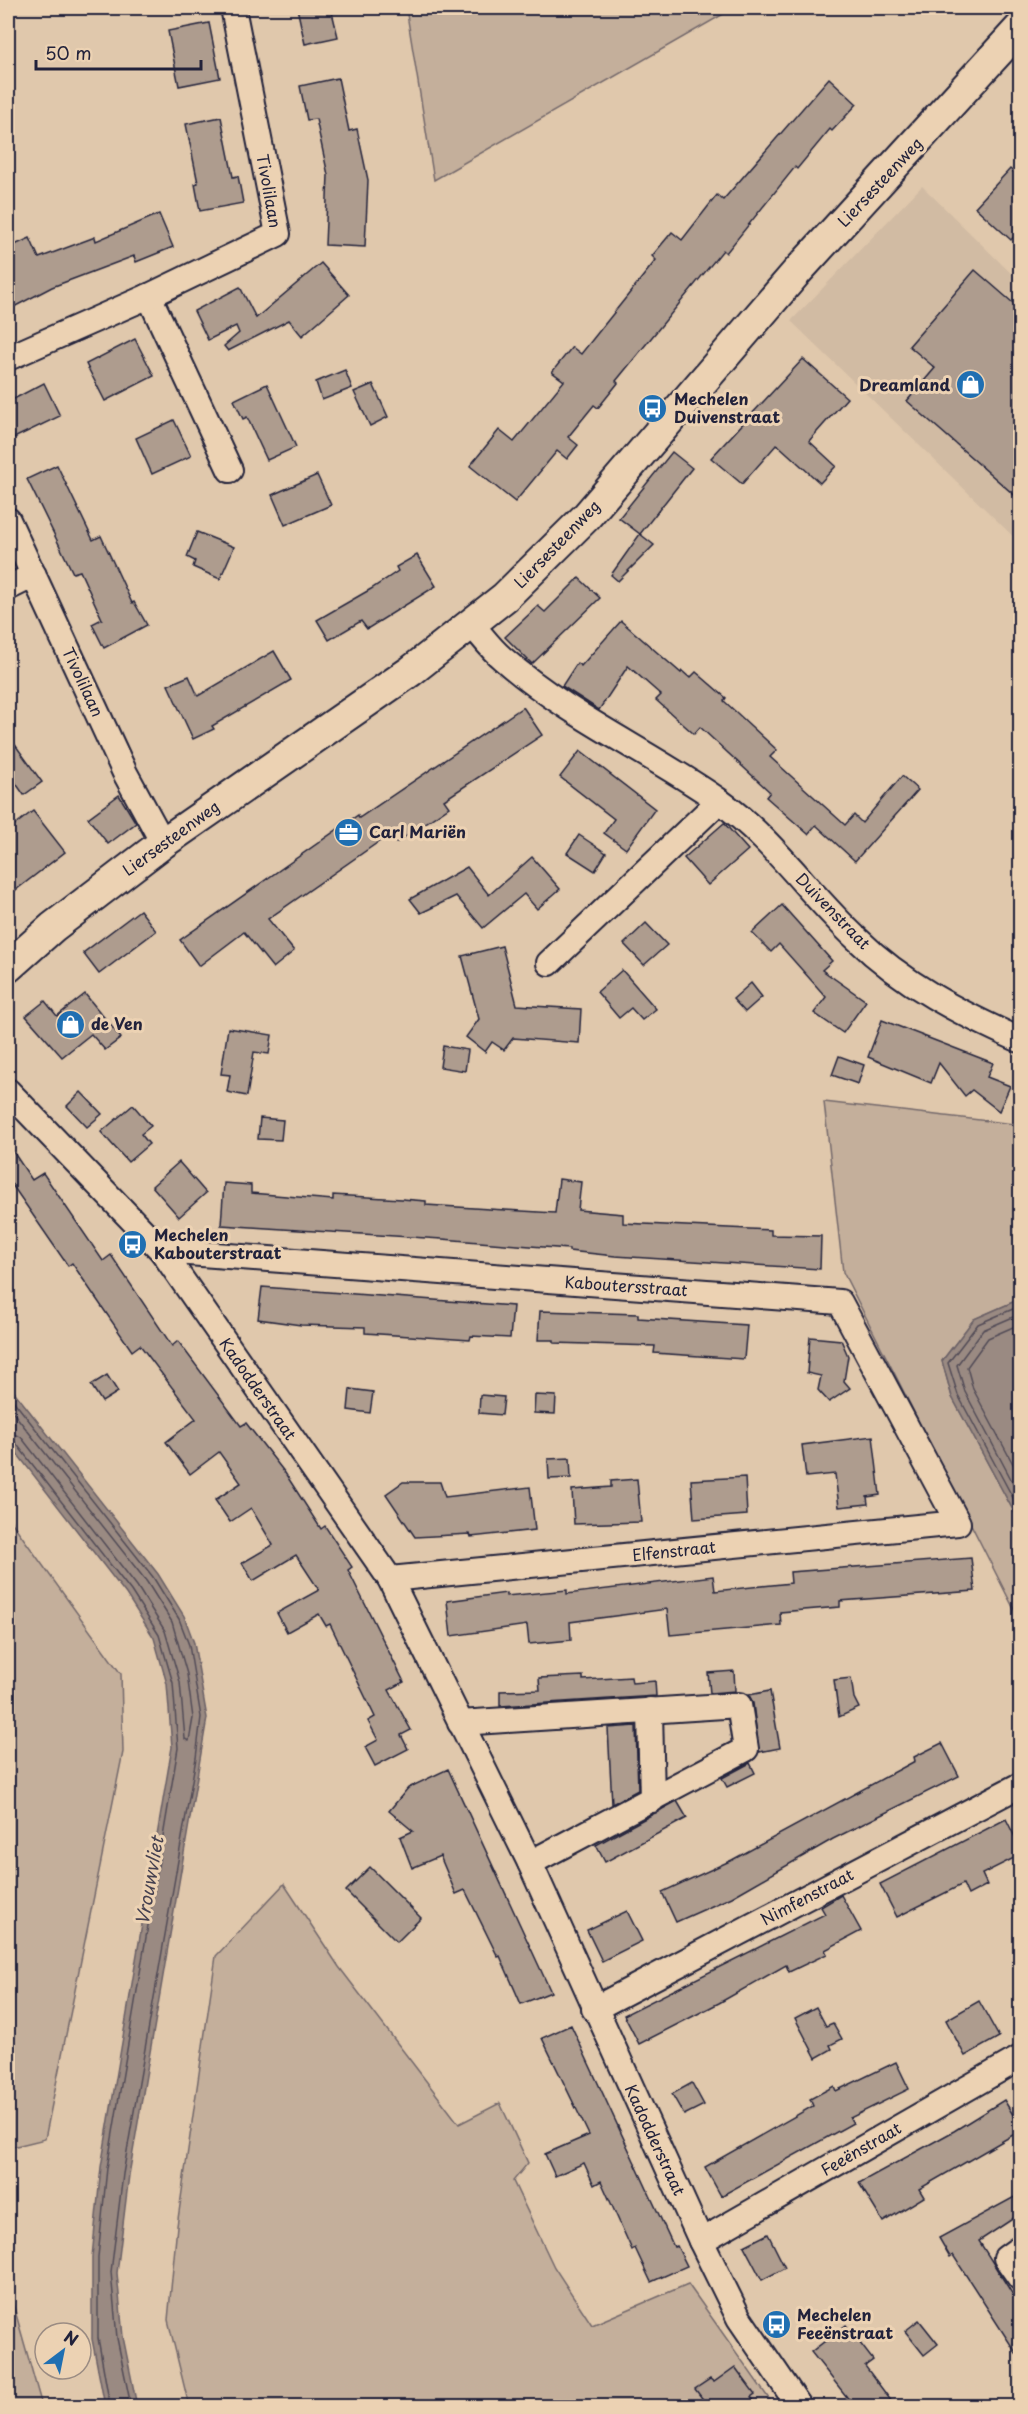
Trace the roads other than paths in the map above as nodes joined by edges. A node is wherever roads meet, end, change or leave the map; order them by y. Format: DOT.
graph roads {
  1 [pos="233,8"];
  2 [pos="1020,28"];
  3 [pos="149,296"];
  4 [pos="8,358"];
  5 [pos="230,471"];
  6 [pos="8,520"];
  7 [pos="34,575"];
  8 [pos="8,588"];
  9 [pos="471,625"];
  10 [pos="719,801"];
  11 [pos="163,843"];
  12 [pos="549,963"];
  13 [pos="8,967"];
  14 [pos="1020,1040"];
  15 [pos="8,1091"];
  16 [pos="162,1251"];
  17 [pos="958,1523"];
  18 [pos="390,1579"];
  19 [pos="650,1710"];
  20 [pos="460,1723"];
  21 [pos="1020,1785"];
  22 [pos="652,1800"];
  23 [pos="530,1863"];
  24 [pos="594,2009"];
  25 [pos="1020,2058"];
  26 [pos="701,2241"];
  27 [pos="1020,2248"];
  28 [pos="1020,2278"];
  29 [pos="799,2406"];
  1 -- 3 [label="street, Tivolilaan"];
  2 -- 9 [label="main road, Liersesteenweg"];
  3 -- 4 [label="street, Tivolilaan"];
  3 -- 5 [label="street"];
  6 -- 7 [label="street, Tivolilaan"];
  7 -- 8 [label="street"];
  7 -- 11 [label="street, Tivolilaan"];
  9 -- 10 [label="street, Duivenstraat"];
  9 -- 11 [label="main road, Liersesteenweg"];
  10 -- 12 [label="street"];
  10 -- 14 [label="street, Duivenstraat"];
  11 -- 13 [label="main road, Liersesteenweg"];
  15 -- 16 [label="street, Kadodderstraat"];
  16 -- 17 [label="street, Kaboutersstraat"];
  16 -- 18 [label="street, Kadodderstraat"];
  17 -- 18 [label="street, Elfenstraat"];
  18 -- 20 [label="street, Kadodderstraat"];
  19 -- 20 [label="street"];
  19 -- 22 [label="street"];
  19 -- 22 [label="street"];
  20 -- 23 [label="street, Kadodderstraat"];
  21 -- 24 [label="street, Nimfenstraat"];
  22 -- 23 [label="street"];
  23 -- 24 [label="street, Kadodderstraat"];
  24 -- 26 [label="street, Kadodderstraat"];
  25 -- 26 [label="street, Feeënstraat"];
  26 -- 29 [label="street, Kadodderstraat"];
  27 -- 28 [label="street"];
}
